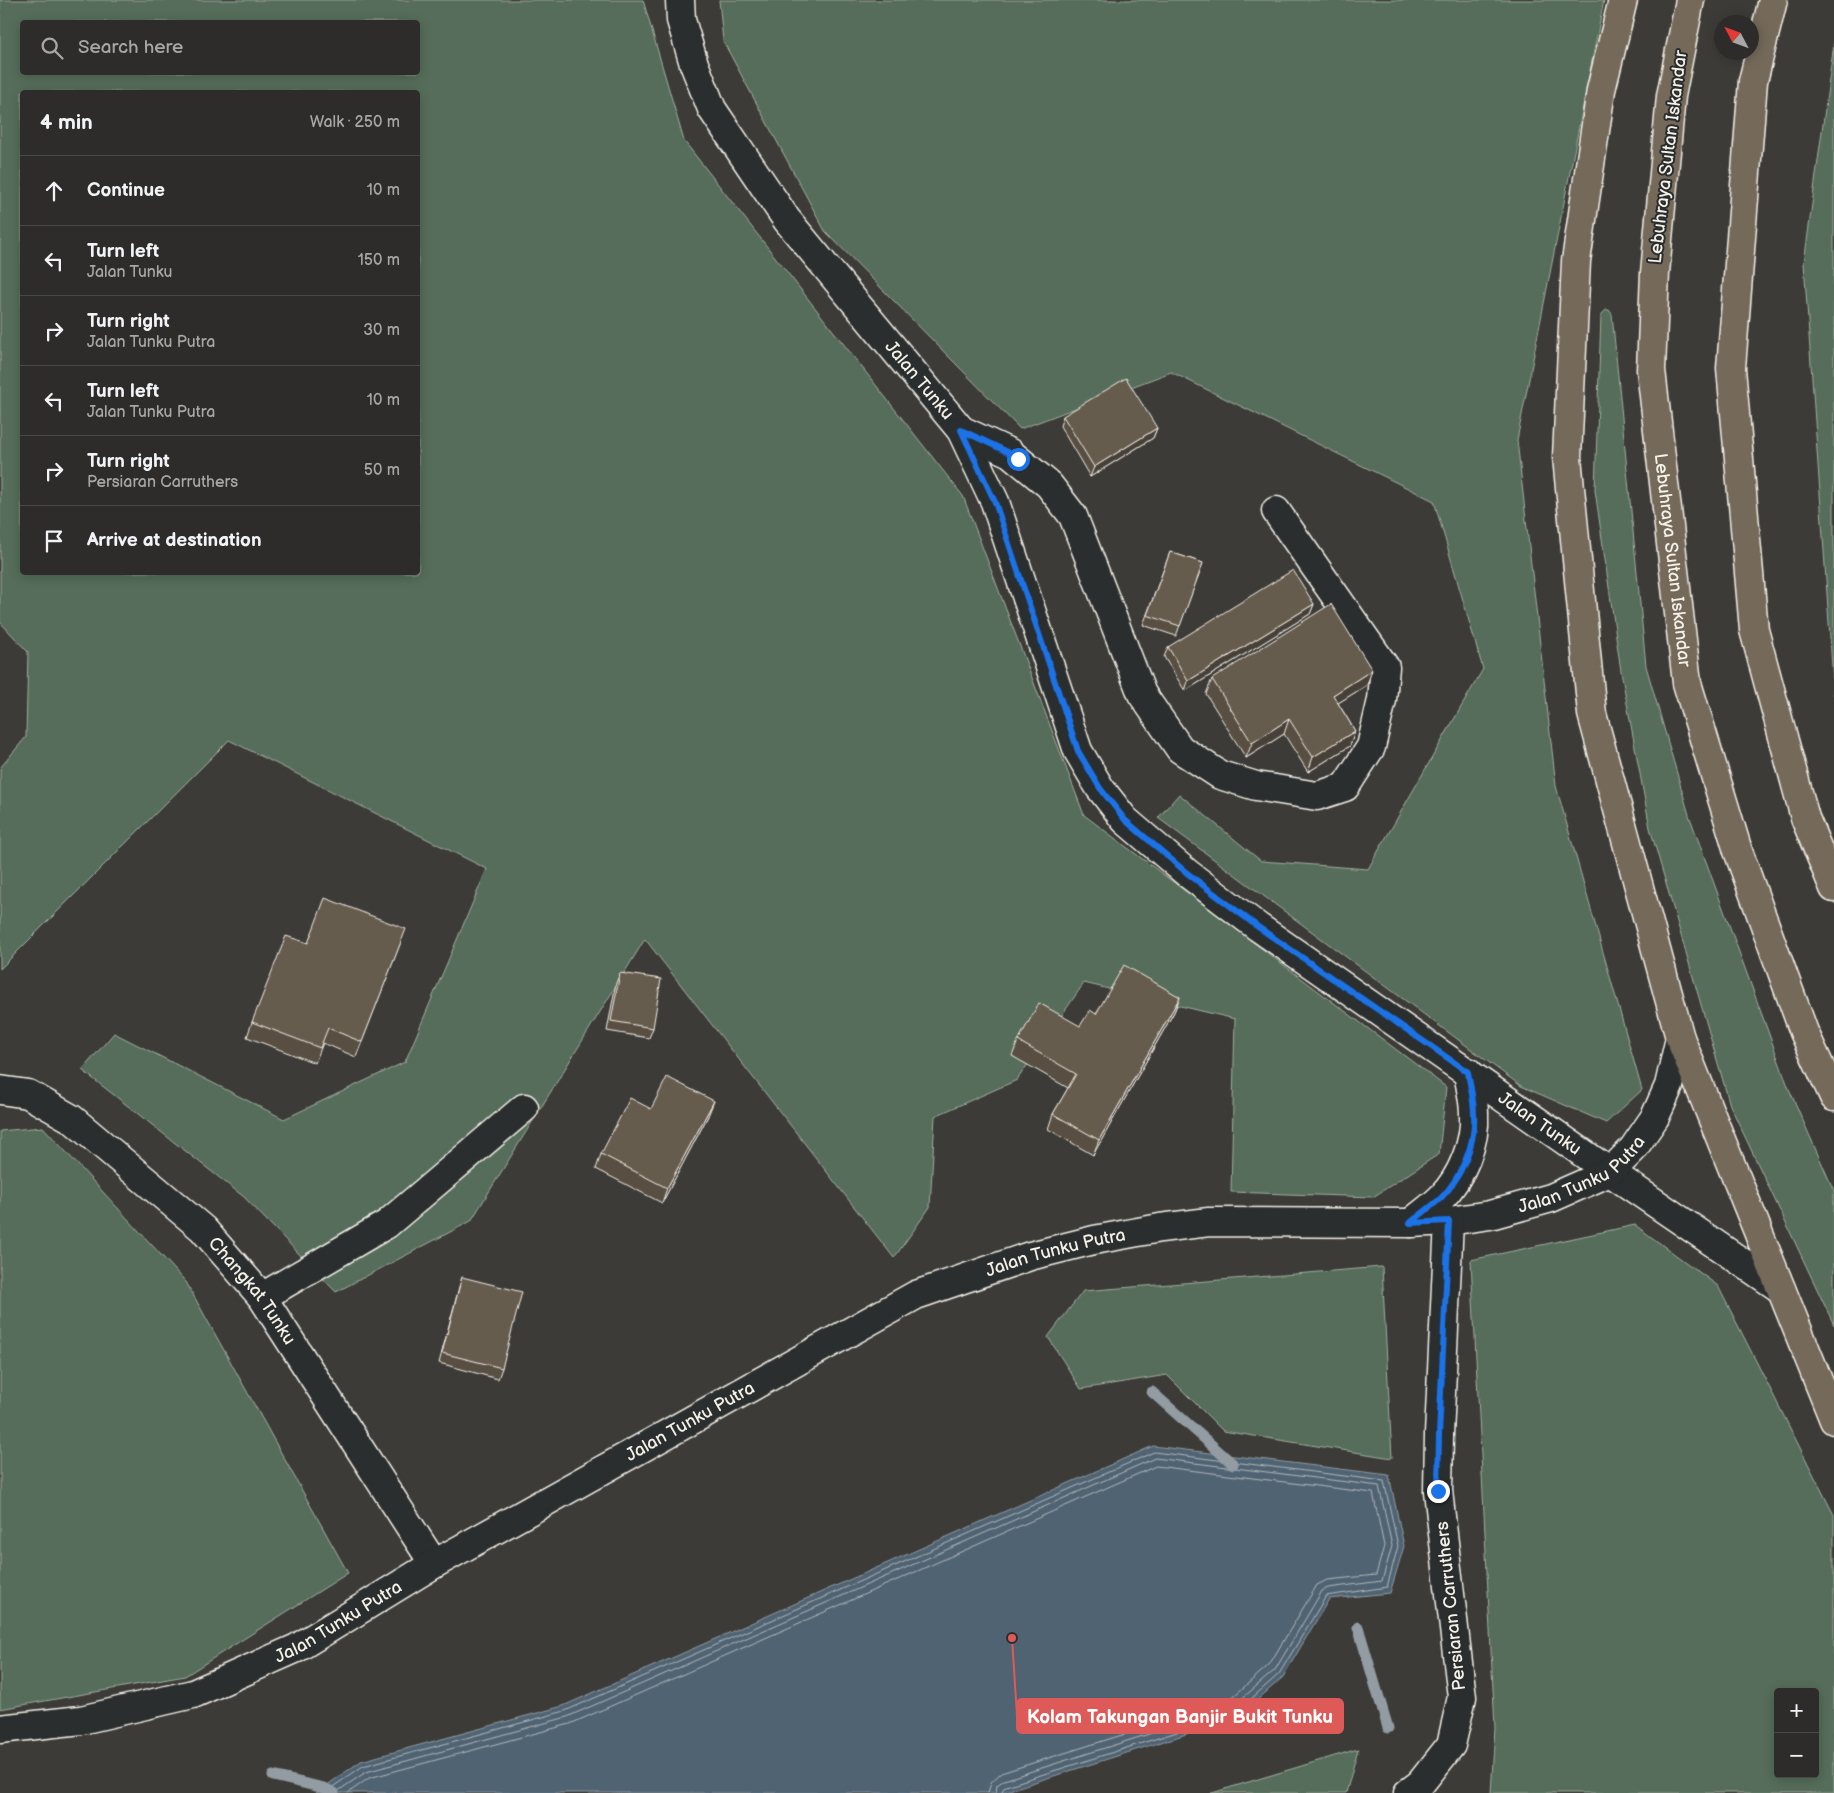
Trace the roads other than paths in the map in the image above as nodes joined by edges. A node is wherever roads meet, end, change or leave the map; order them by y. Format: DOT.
graph roads {
  1 [pos="680,0"];
  2 [pos="1623,0"];
  3 [pos="1690,0"];
  4 [pos="1773,0"];
  5 [pos="961,430"];
  6 [pos="1276,510"];
  7 [pos="1834,888"];
  8 [pos="1680,1038"];
  9 [pos="1468,1072"];
  10 [pos="0,1090"];
  11 [pos="1834,1096"];
  12 [pos="524,1108"];
  13 [pos="1610,1172"];
  14 [pos="1449,1221"];
  15 [pos="1410,1223"];
  16 [pos="1781,1289"];
  17 [pos="262,1297"];
  18 [pos="1834,1420"];
  19 [pos="434,1564"];
  20 [pos="0,1729"];
  21 [pos="1408,1793"];
  1 -- 5 [label="street, Jalan Tunku"];
  2 -- 8 [label="main road"];
  3 -- 11 [label="main road, Lebuhraya Sultan Iskandar"];
  4 -- 7 [label="main road"];
  5 -- 6 [label="street"];
  5 -- 9 [label="street, Jalan Tunku"];
  8 -- 13 [label="street, Jalan Tunku Putra"];
  8 -- 16 [label="main road"];
  9 -- 13 [label="street, Jalan Tunku"];
  9 -- 15 [label="street"];
  10 -- 17 [label="street, Changkat Tunku"];
  12 -- 17 [label="street"];
  13 -- 14 [label="street, Jalan Tunku Putra"];
  13 -- 16 [label="street, Jalan Tunku"];
  14 -- 15 [label="street, Jalan Tunku Putra"];
  14 -- 21 [label="street, Persiaran Carruthers"];
  15 -- 19 [label="street, Jalan Tunku Putra"];
  16 -- 18 [label="main road"];
  17 -- 19 [label="street, Changkat Tunku"];
  19 -- 20 [label="street, Jalan Tunku Putra"];
}
